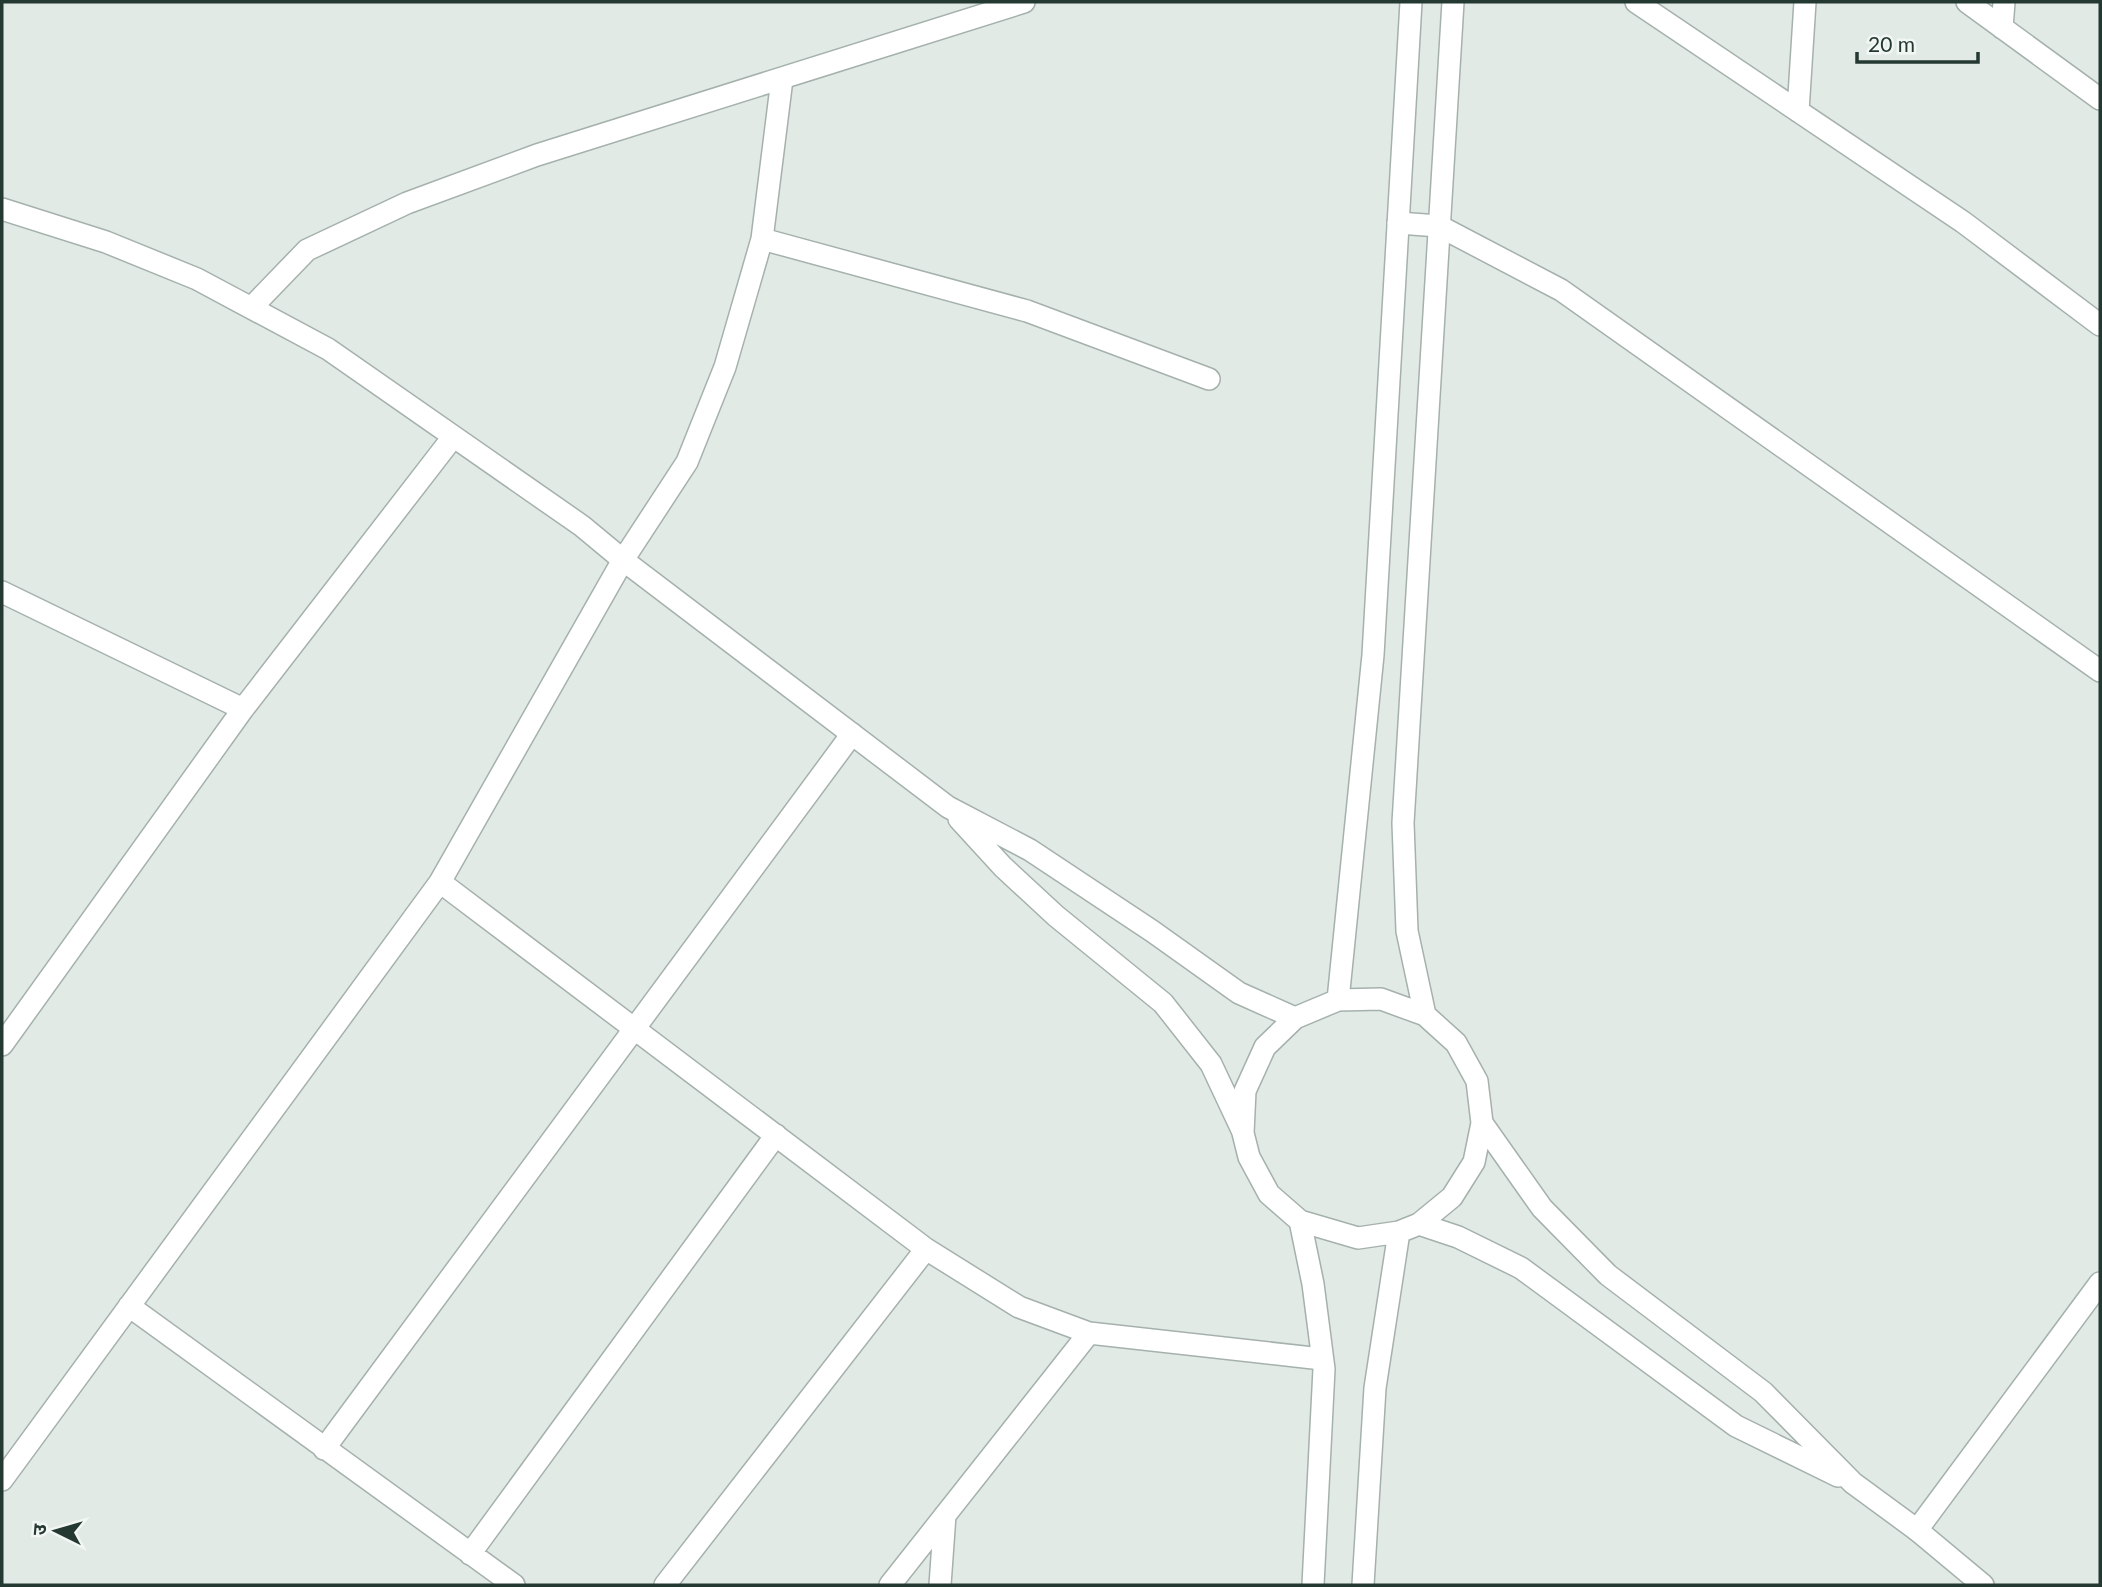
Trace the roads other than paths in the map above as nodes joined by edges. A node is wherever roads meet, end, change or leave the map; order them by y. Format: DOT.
graph roads {
  1 [pos="1024,2"];
  2 [pos="1411,2"];
  3 [pos="1453,2"];
  4 [pos="1636,2"];
  5 [pos="1805,2"];
  6 [pos="1967,2"];
  7 [pos="2004,2"];
  8 [pos="2002,28"];
  9 [pos="782,79"];
  10 [pos="2100,99"];
  11 [pos="1798,111"];
  12 [pos="2,209"];
  13 [pos="1398,223"];
  14 [pos="1439,226"];
  15 [pos="762,239"];
  16 [pos="252,307"];
  17 [pos="2100,326"];
  18 [pos="1209,379"];
  19 [pos="453,437"];
  20 [pos="623,560"];
  21 [pos="2,592"];
  22 [pos="2100,671"];
  23 [pos="243,709"];
  24 [pos="852,734"];
  25 [pos="948,807"];
  26 [pos="440,881"];
  27 [pos="1338,1000"];
  28 [pos="1425,1015"];
  29 [pos="1295,1018"];
  30 [pos="634,1029"];
  31 [pos="2,1045"];
  32 [pos="1482,1123"];
  33 [pos="1243,1133"];
  34 [pos="776,1135"];
  35 [pos="1300,1221"];
  36 [pos="1419,1224"];
  37 [pos="1399,1232"];
  38 [pos="926,1249"];
  39 [pos="2100,1283"];
  40 [pos="129,1306"];
  41 [pos="1089,1333"];
  42 [pos="1322,1359"];
  43 [pos="324,1449"];
  44 [pos="2,1480"];
  45 [pos="1853,1483"];
  46 [pos="945,1515"];
  47 [pos="1917,1530"];
  48 [pos="470,1554"];
  49 [pos="514,1585"];
  50 [pos="665,1585"];
  51 [pos="890,1585"];
  52 [pos="940,1585"];
  53 [pos="1313,1585"];
  54 [pos="1363,1585"];
  55 [pos="1983,1585"];
  1 -- 9 [label="street"];
  2 -- 13 [label="street"];
  3 -- 14 [label="street"];
  4 -- 11 [label="street"];
  5 -- 11 [label="street"];
  6 -- 8 [label="street"];
  7 -- 8 [label="street"];
  8 -- 10 [label="street"];
  9 -- 15 [label="street"];
  9 -- 16 [label="street"];
  11 -- 17 [label="street"];
  12 -- 16 [label="street"];
  13 -- 14 [label="street"];
  13 -- 27 [label="street"];
  14 -- 22 [label="street"];
  14 -- 28 [label="street"];
  15 -- 18 [label="street"];
  15 -- 20 [label="street"];
  16 -- 19 [label="street"];
  19 -- 20 [label="street"];
  19 -- 23 [label="street"];
  20 -- 24 [label="street"];
  20 -- 26 [label="street"];
  21 -- 23 [label="street"];
  23 -- 31 [label="street"];
  24 -- 25 [label="street"];
  24 -- 30 [label="street"];
  25 -- 29 [label="street"];
  25 -- 33 [label="street"];
  26 -- 30 [label="street"];
  26 -- 40 [label="street"];
  27 -- 28 [label="street"];
  27 -- 29 [label="street"];
  28 -- 32 [label="street"];
  29 -- 33 [label="street"];
  30 -- 34 [label="street"];
  30 -- 43 [label="street"];
  32 -- 36 [label="street"];
  32 -- 45 [label="street"];
  33 -- 35 [label="street"];
  34 -- 38 [label="street"];
  34 -- 48 [label="street"];
  35 -- 37 [label="street"];
  35 -- 42 [label="street"];
  36 -- 37 [label="street"];
  36 -- 45 [label="street"];
  37 -- 54 [label="street"];
  38 -- 41 [label="street"];
  38 -- 50 [label="street"];
  39 -- 47 [label="street"];
  40 -- 43 [label="street"];
  40 -- 44 [label="street"];
  41 -- 42 [label="street"];
  41 -- 46 [label="street"];
  42 -- 53 [label="street"];
  43 -- 48 [label="street"];
  45 -- 47 [label="street"];
  46 -- 51 [label="street"];
  46 -- 52 [label="street"];
  47 -- 55 [label="street"];
  48 -- 49 [label="street"];
}
